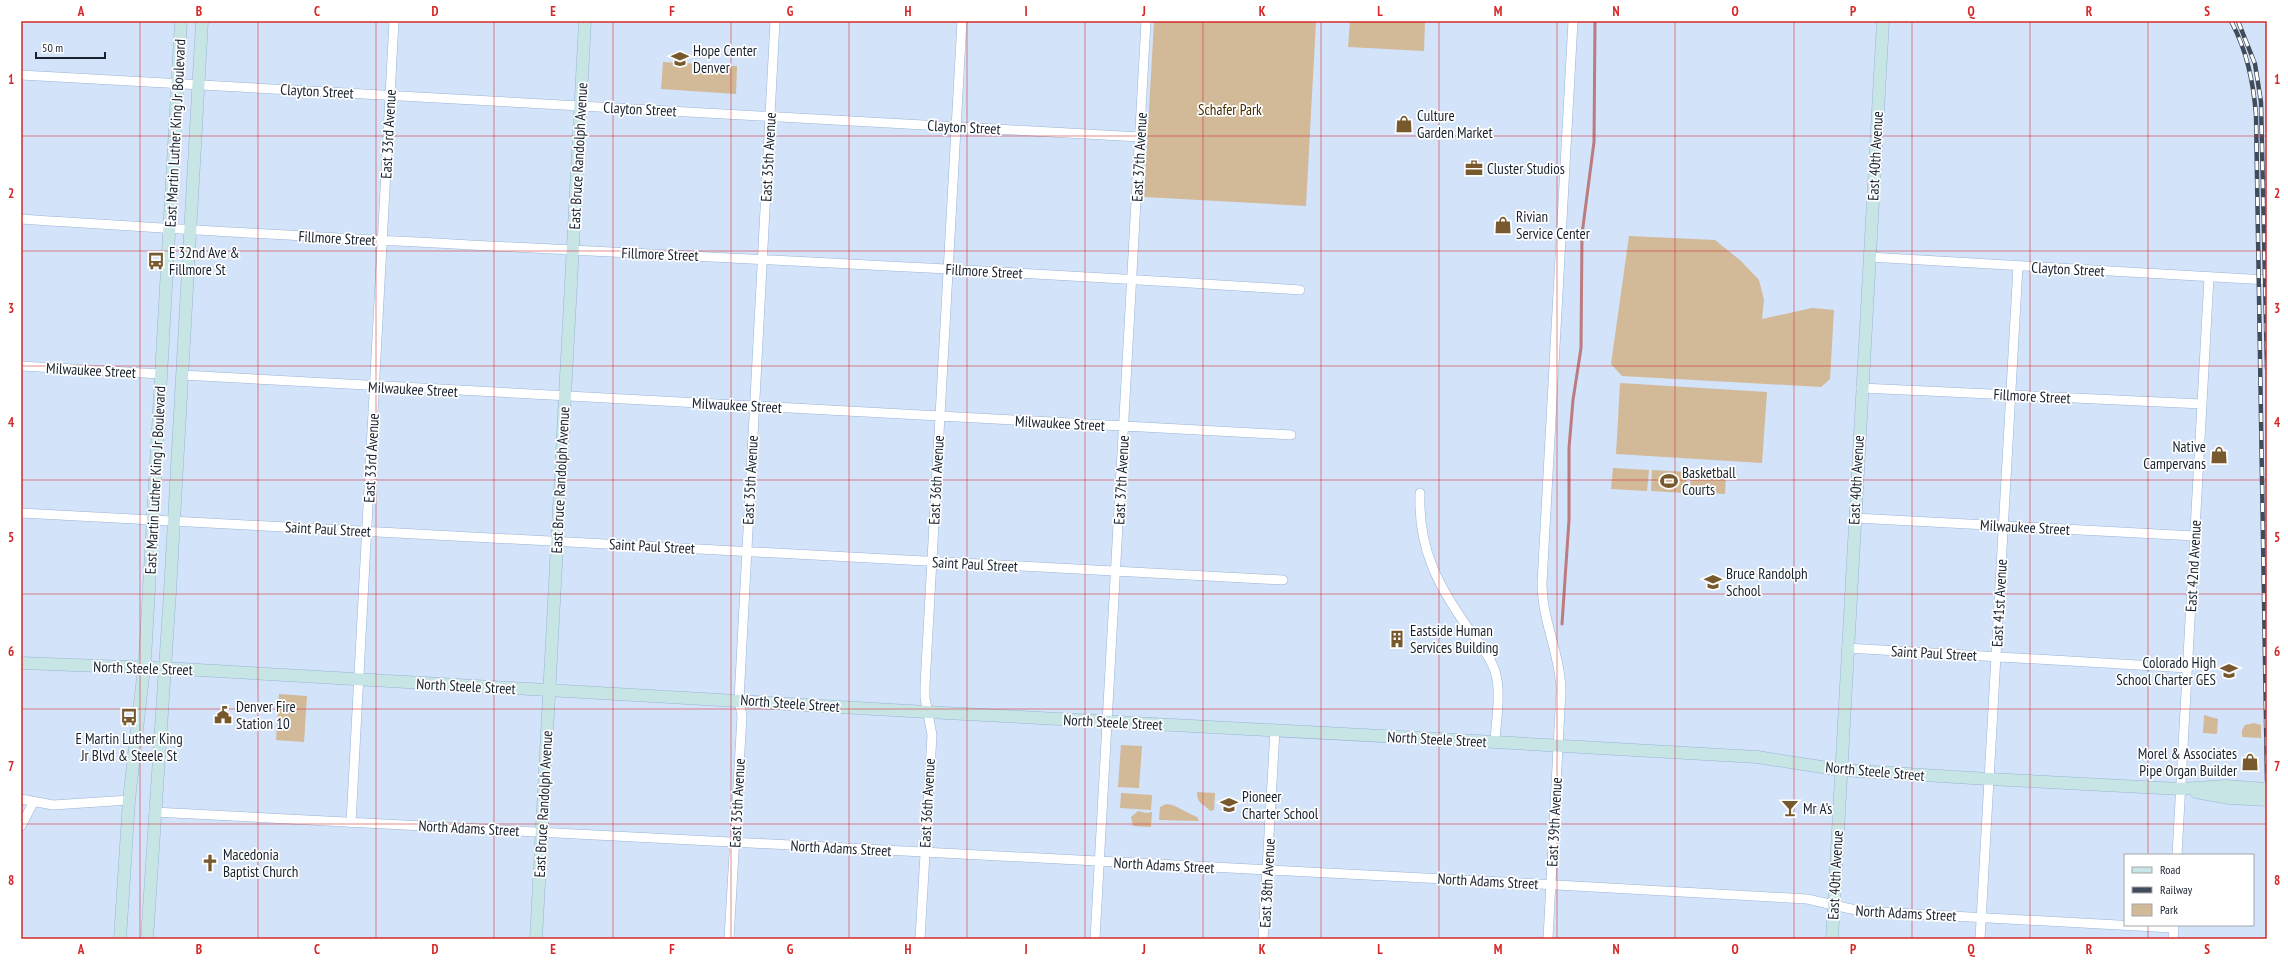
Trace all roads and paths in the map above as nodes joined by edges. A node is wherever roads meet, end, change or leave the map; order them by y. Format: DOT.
graph roads {
  1 [pos="181,21"];
  2 [pos="202,21"];
  3 [pos="394,21"];
  4 [pos="585,21"];
  5 [pos="775,21"];
  6 [pos="962,21"];
  7 [pos="1146,21"];
  8 [pos="1573,21"];
  9 [pos="1883,21"];
  10 [pos="21,75"];
  11 [pos="178,83"];
  12 [pos="198,85"];
  13 [pos="391,96"];
  14 [pos="581,106"];
  15 [pos="770,116"];
  16 [pos="957,127"];
  17 [pos="1140,137"];
  18 [pos="21,219"];
  19 [pos="170,229"];
  20 [pos="190,230"];
  21 [pos="382,240"];
  22 [pos="573,251"];
  23 [pos="1869,257"];
  24 [pos="762,259"];
  25 [pos="2018,266"];
  26 [pos="948,269"];
  27 [pos="2209,276"];
  28 [pos="1132,279"];
  29 [pos="2267,280"];
  30 [pos="1300,290"];
  31 [pos="21,366"];
  32 [pos="161,374"];
  33 [pos="182,375"];
  34 [pos="375,387"];
  35 [pos="1861,388"];
  36 [pos="2011,395"];
  37 [pos="565,397"];
  38 [pos="2202,404"];
  39 [pos="754,406"];
  40 [pos="940,416"];
  41 [pos="1124,426"];
  42 [pos="1291,435"];
  43 [pos="1420,493"];
  44 [pos="21,513"];
  45 [pos="1855,518"];
  46 [pos="153,520"];
  47 [pos="174,521"];
  48 [pos="2004,526"];
  49 [pos="367,531"];
  50 [pos="2195,536"];
  51 [pos="557,541"];
  52 [pos="747,551"];
  53 [pos="932,562"];
  54 [pos="1116,571"];
  55 [pos="1283,580"];
  56 [pos="1847,648"];
  57 [pos="1996,656"];
  58 [pos="21,664"];
  59 [pos="2188,668"];
  60 [pos="144,669"];
  61 [pos="165,669"];
  62 [pos="359,680"];
  63 [pos="549,690"];
  64 [pos="739,700"];
  65 [pos="927,712"];
  66 [pos="1108,721"];
  67 [pos="1275,730"];
  68 [pos="1495,742"];
  69 [pos="1564,746"];
  70 [pos="1841,770"];
  71 [pos="1989,779"];
  72 [pos="2181,789"];
  73 [pos="2267,789"];
  74 [pos="21,799"];
  75 [pos="123,800"];
  76 [pos="2267,800"];
  77 [pos="33,803"];
  78 [pos="154,812"];
  79 [pos="351,823"];
  80 [pos="21,826"];
  81 [pos="541,832"];
  82 [pos="735,843"];
  83 [pos="924,853"];
  84 [pos="2177,854"];
  85 [pos="1100,862"];
  86 [pos="1267,870"];
  87 [pos="1551,885"];
  88 [pos="1834,906"];
  89 [pos="1981,918"];
  90 [pos="2124,925"];
  91 [pos="2153,926"];
  92 [pos="2174,927"];
  93 [pos="120,939"];
  94 [pos="147,939"];
  95 [pos="536,939"];
  96 [pos="729,939"];
  97 [pos="920,939"];
  98 [pos="1095,939"];
  99 [pos="1263,939"];
  100 [pos="1548,939"];
  101 [pos="1832,939"];
  102 [pos="1980,939"];
  103 [pos="2173,939"];
  1 -- 11 [label="street, East Martin Luther King Jr Boulevard"];
  2 -- 12 [label="street, East Martin Luther King Jr Boulevard"];
  3 -- 13 [label="street, East 33rd Avenue"];
  4 -- 14 [label="street, East Bruce Randolph Avenue"];
  5 -- 15 [label="street, East 35th Avenue"];
  6 -- 16 [label="street, East 36th Avenue"];
  7 -- 17 [label="street, East 37th Avenue"];
  8 -- 69 [label="street, East 39th Avenue"];
  9 -- 23 [label="street, East 40th Avenue"];
  10 -- 11 [label="street, Clayton Street"];
  11 -- 12 [label="street, Clayton Street"];
  11 -- 19 [label="street, East Martin Luther King Jr Boulevard"];
  12 -- 13 [label="street, Clayton Street"];
  12 -- 20 [label="street, East Martin Luther King Jr Boulevard"];
  13 -- 14 [label="street, Clayton Street"];
  13 -- 21 [label="street, East 33rd Avenue"];
  14 -- 15 [label="street, Clayton Street"];
  14 -- 22 [label="street, East Bruce Randolph Avenue"];
  15 -- 16 [label="street, Clayton Street"];
  15 -- 24 [label="street, East 35th Avenue"];
  16 -- 17 [label="street, Clayton Street"];
  16 -- 26 [label="street, East 36th Avenue"];
  17 -- 28 [label="street, East 37th Avenue"];
  18 -- 19 [label="street, Fillmore Street"];
  19 -- 20 [label="street, Fillmore Street"];
  19 -- 32 [label="street, East Martin Luther King Jr Boulevard"];
  20 -- 21 [label="street, Fillmore Street"];
  20 -- 33 [label="street, East Martin Luther King Jr Boulevard"];
  21 -- 22 [label="street, Fillmore Street"];
  21 -- 34 [label="street, East 33rd Avenue"];
  22 -- 24 [label="street, Fillmore Street"];
  22 -- 37 [label="street, East Bruce Randolph Avenue"];
  23 -- 25 [label="street, Clayton Street"];
  23 -- 35 [label="street, East 40th Avenue"];
  24 -- 26 [label="street, Fillmore Street"];
  24 -- 39 [label="street, East 35th Avenue"];
  25 -- 27 [label="street, Clayton Street"];
  25 -- 36 [label="street, East 41st Avenue"];
  26 -- 28 [label="street, Fillmore Street"];
  26 -- 40 [label="street, East 36th Avenue"];
  27 -- 29 [label="street, Clayton Street"];
  27 -- 38 [label="street, East 42nd Avenue"];
  28 -- 30 [label="street, Fillmore Street"];
  28 -- 41 [label="street, East 37th Avenue"];
  31 -- 32 [label="street, Milwaukee Street"];
  32 -- 46 [label="street, East Martin Luther King Jr Boulevard"];
  33 -- 34 [label="street, Milwaukee Street"];
  33 -- 47 [label="street, East Martin Luther King Jr Boulevard"];
  34 -- 37 [label="street, Milwaukee Street"];
  34 -- 49 [label="street, East 33rd Avenue"];
  35 -- 36 [label="street, Fillmore Street"];
  35 -- 45 [label="street, East 40th Avenue"];
  36 -- 38 [label="street, Fillmore Street"];
  36 -- 48 [label="street, East 41st Avenue"];
  37 -- 39 [label="street, Milwaukee Street"];
  37 -- 51 [label="street, East Bruce Randolph Avenue"];
  38 -- 50 [label="street, East 42nd Avenue"];
  39 -- 40 [label="street, Milwaukee Street"];
  39 -- 52 [label="street, East 35th Avenue"];
  40 -- 41 [label="street, Milwaukee Street"];
  40 -- 53 [label="street, East 36th Avenue"];
  41 -- 42 [label="street, Milwaukee Street"];
  41 -- 54 [label="street, East 37th Avenue"];
  43 -- 68 [label="street"];
  44 -- 46 [label="street, Saint Paul Street"];
  45 -- 48 [label="street, Milwaukee Street"];
  45 -- 56 [label="street, East 40th Avenue"];
  46 -- 47 [label="street, Saint Paul Street"];
  46 -- 60 [label="street, East Martin Luther King Jr Boulevard"];
  47 -- 49 [label="street, Saint Paul Street"];
  47 -- 61 [label="street, East Martin Luther King Jr Boulevard"];
  48 -- 50 [label="street, Milwaukee Street"];
  48 -- 57 [label="street, East 41st Avenue"];
  49 -- 51 [label="street, Saint Paul Street"];
  49 -- 62 [label="street, East 33rd Avenue"];
  50 -- 59 [label="street, East 42nd Avenue"];
  51 -- 52 [label="street, Saint Paul Street"];
  51 -- 63 [label="street, East Bruce Randolph Avenue"];
  52 -- 53 [label="street, Saint Paul Street"];
  52 -- 64 [label="street, East 35th Avenue"];
  53 -- 54 [label="street, Saint Paul Street"];
  53 -- 65 [label="street, East 36th Avenue"];
  54 -- 55 [label="street, Saint Paul Street"];
  54 -- 66 [label="street, East 37th Avenue"];
  56 -- 57 [label="street, Saint Paul Street"];
  56 -- 70 [label="street, East 40th Avenue"];
  57 -- 59 [label="street, Saint Paul Street"];
  57 -- 71 [label="street, East 41st Avenue"];
  58 -- 60 [label="street, North Steele Street"];
  59 -- 72 [label="street, East 42nd Avenue"];
  60 -- 61 [label="street, North Steele Street"];
  60 -- 75 [label="street, East Martin Luther King Jr Boulevard"];
  61 -- 62 [label="street, North Steele Street"];
  61 -- 78 [label="street, East Martin Luther King Jr Boulevard"];
  62 -- 63 [label="street, North Steele Street"];
  62 -- 79 [label="street, East 33rd Avenue"];
  63 -- 64 [label="street, North Steele Street"];
  63 -- 81 [label="street, East Bruce Randolph Avenue"];
  64 -- 65 [label="street, North Steele Street"];
  64 -- 82 [label="street, East 35th Avenue"];
  65 -- 66 [label="street, North Steele Street"];
  65 -- 83 [label="street, East 36th Avenue"];
  66 -- 67 [label="street, North Steele Street"];
  66 -- 85 [label="street, East 37th Avenue"];
  67 -- 68 [label="street, North Steele Street"];
  67 -- 86 [label="street, East 38th Avenue"];
  68 -- 69 [label="street, North Steele Street"];
  69 -- 70 [label="street, North Steele Street"];
  69 -- 87 [label="street, East 39th Avenue"];
  70 -- 71 [label="street, North Steele Street"];
  70 -- 88 [label="street, East 40th Avenue"];
  71 -- 72 [label="street, North Steele Street"];
  71 -- 89 [label="street, East 41st Avenue"];
  72 -- 73 [label="street, North Steele Street"];
  72 -- 76 [label="street, North Steele Street"];
  72 -- 84 [label="street, East 42nd Avenue"];
  74 -- 77 [label="street"];
  75 -- 77 [label="street"];
  75 -- 93 [label="street, East Martin Luther King Jr Boulevard"];
  77 -- 80 [label="street"];
  78 -- 79 [label="street, North Adams Street"];
  78 -- 94 [label="street, East Martin Luther King Jr Boulevard"];
  79 -- 81 [label="street, North Adams Street"];
  81 -- 82 [label="street, North Adams Street"];
  81 -- 95 [label="street, East Bruce Randolph Avenue"];
  82 -- 83 [label="street, North Adams Street"];
  82 -- 96 [label="street, East 35th Avenue"];
  83 -- 85 [label="street, North Adams Street"];
  83 -- 97 [label="street, East 36th Avenue"];
  85 -- 86 [label="street, North Adams Street"];
  85 -- 98 [label="street, East 37th Avenue"];
  86 -- 87 [label="street, North Adams Street"];
  86 -- 99 [label="street, East 38th Avenue"];
  87 -- 88 [label="street, North Adams Street"];
  87 -- 100 [label="street, East 39th Avenue"];
  88 -- 89 [label="street, North Adams Street"];
  88 -- 101 [label="street, East 40th Avenue"];
  89 -- 90 [label="street, North Adams Street"];
  89 -- 102 [label="street, East 41st Avenue"];
  91 -- 92 [label="street, North Adams Street"];
  92 -- 103 [label="street"];
}
